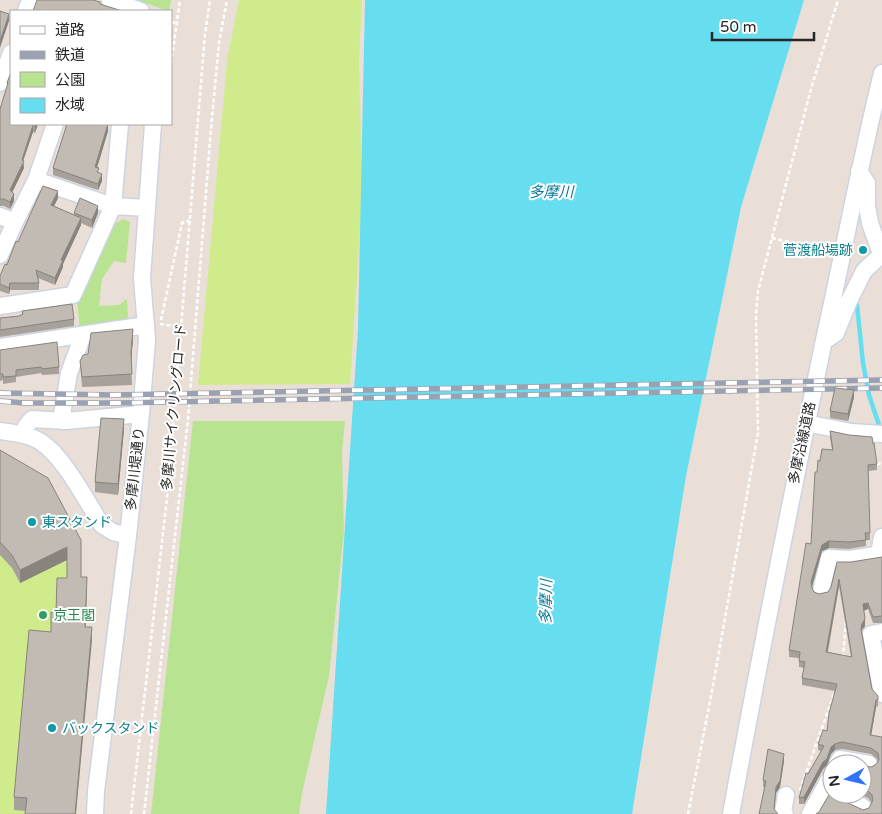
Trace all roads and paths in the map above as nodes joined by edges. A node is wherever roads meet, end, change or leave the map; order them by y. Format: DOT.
graph roads {
  1 [pos="110,0"];
  2 [pos="180,0"];
  3 [pos="210,0"];
  4 [pos="227,0"];
  5 [pos="838,0"];
  6 [pos="138,10"];
  7 [pos="172,22"];
  8 [pos="177,23"];
  9 [pos="7,54"];
  10 [pos="172,57"];
  11 [pos="882,73"];
  12 [pos="0,83"];
  13 [pos="55,125"];
  14 [pos="120,125"];
  15 [pos="153,125"];
  16 [pos="859,171"];
  17 [pos="36,180"];
  18 [pos="113,206"];
  19 [pos="147,208"];
  20 [pos="7,219"];
  21 [pos="190,222"];
  22 [pos="772,238"];
  23 [pos="818,249"];
  24 [pos="881,254"];
  25 [pos="0,255"];
  26 [pos="0,306"];
  27 [pos="153,324"];
  28 [pos="180,327"];
  29 [pos="83,335"];
  30 [pos="824,341"];
  31 [pos="0,347"];
  32 [pos="141,414"];
  33 [pos="61,420"];
  34 [pos="806,423"];
  35 [pos="0,430"];
  36 [pos="24,434"];
  37 [pos="882,434"];
  38 [pos="882,463"];
  39 [pos="877,464"];
  40 [pos="128,536"];
  41 [pos="882,537"];
  42 [pos="881,554"];
  43 [pos="822,591"];
  44 [pos="846,617"];
  45 [pos="882,632"];
  46 [pos="843,664"];
  47 [pos="836,690"];
  48 [pos="882,694"];
  49 [pos="793,796"];
  50 [pos="822,799"];
  51 [pos="859,804"];
  52 [pos="863,807"];
  53 [pos="95,814"];
  54 [pos="131,814"];
  55 [pos="144,814"];
  56 [pos="688,814"];
  57 [pos="731,814"];
  58 [pos="784,814"];
  59 [pos="810,814"];
  1 -- 6 [label="street"];
  2 -- 8 [label="path"];
  3 -- 21 [label="path, 多摩川サイクリングロード"];
  4 -- 55 [label="path"];
  5 -- 22 [label="path"];
  7 -- 8 [label="path"];
  8 -- 10 [label="path"];
  9 -- 12 [label="street"];
  11 -- 16 [label="street, 多摩沿線道路"];
  13 -- 17 [label="street"];
  14 -- 18 [label="street"];
  15 -- 19 [label="street, 多摩川堤通り"];
  16 -- 24 [label="street"];
  16 -- 30 [label="street, 多摩沿線道路"];
  17 -- 18 [label="street"];
  17 -- 20 [label="street"];
  18 -- 19 [label="street"];
  18 -- 26 [label="street"];
  19 -- 27 [label="street, 多摩川堤通り"];
  20 -- 25 [label="street"];
  21 -- 27 [label="path"];
  21 -- 28 [label="path, 多摩川サイクリングロード"];
  22 -- 23 [label="path"];
  22 -- 56 [label="path"];
  24 -- 30 [label="street"];
  27 -- 28 [label="path"];
  27 -- 29 [label="street"];
  27 -- 32 [label="street, 多摩川堤通り"];
  28 -- 54 [label="path, 多摩川サイクリングロード"];
  29 -- 31 [label="street"];
  29 -- 33 [label="street"];
  30 -- 34 [label="street, 多摩沿線道路"];
  32 -- 33 [label="street"];
  32 -- 40 [label="street, 多摩川堤通り"];
  33 -- 36 [label="street"];
  34 -- 37 [label="street"];
  34 -- 57 [label="street, 多摩沿線道路"];
  35 -- 36 [label="street"];
  36 -- 40 [label="street"];
  38 -- 39 [label="path"];
  40 -- 53 [label="street, 多摩川堤通り"];
  41 -- 42 [label="street"];
  42 -- 43 [label="street"];
  44 -- 46 [label="path"];
  45 -- 48 [label="street"];
  47 -- 49 [label="path"];
  49 -- 58 [label="street"];
  50 -- 59 [label="street"];
  51 -- 52 [label="street"];
}
